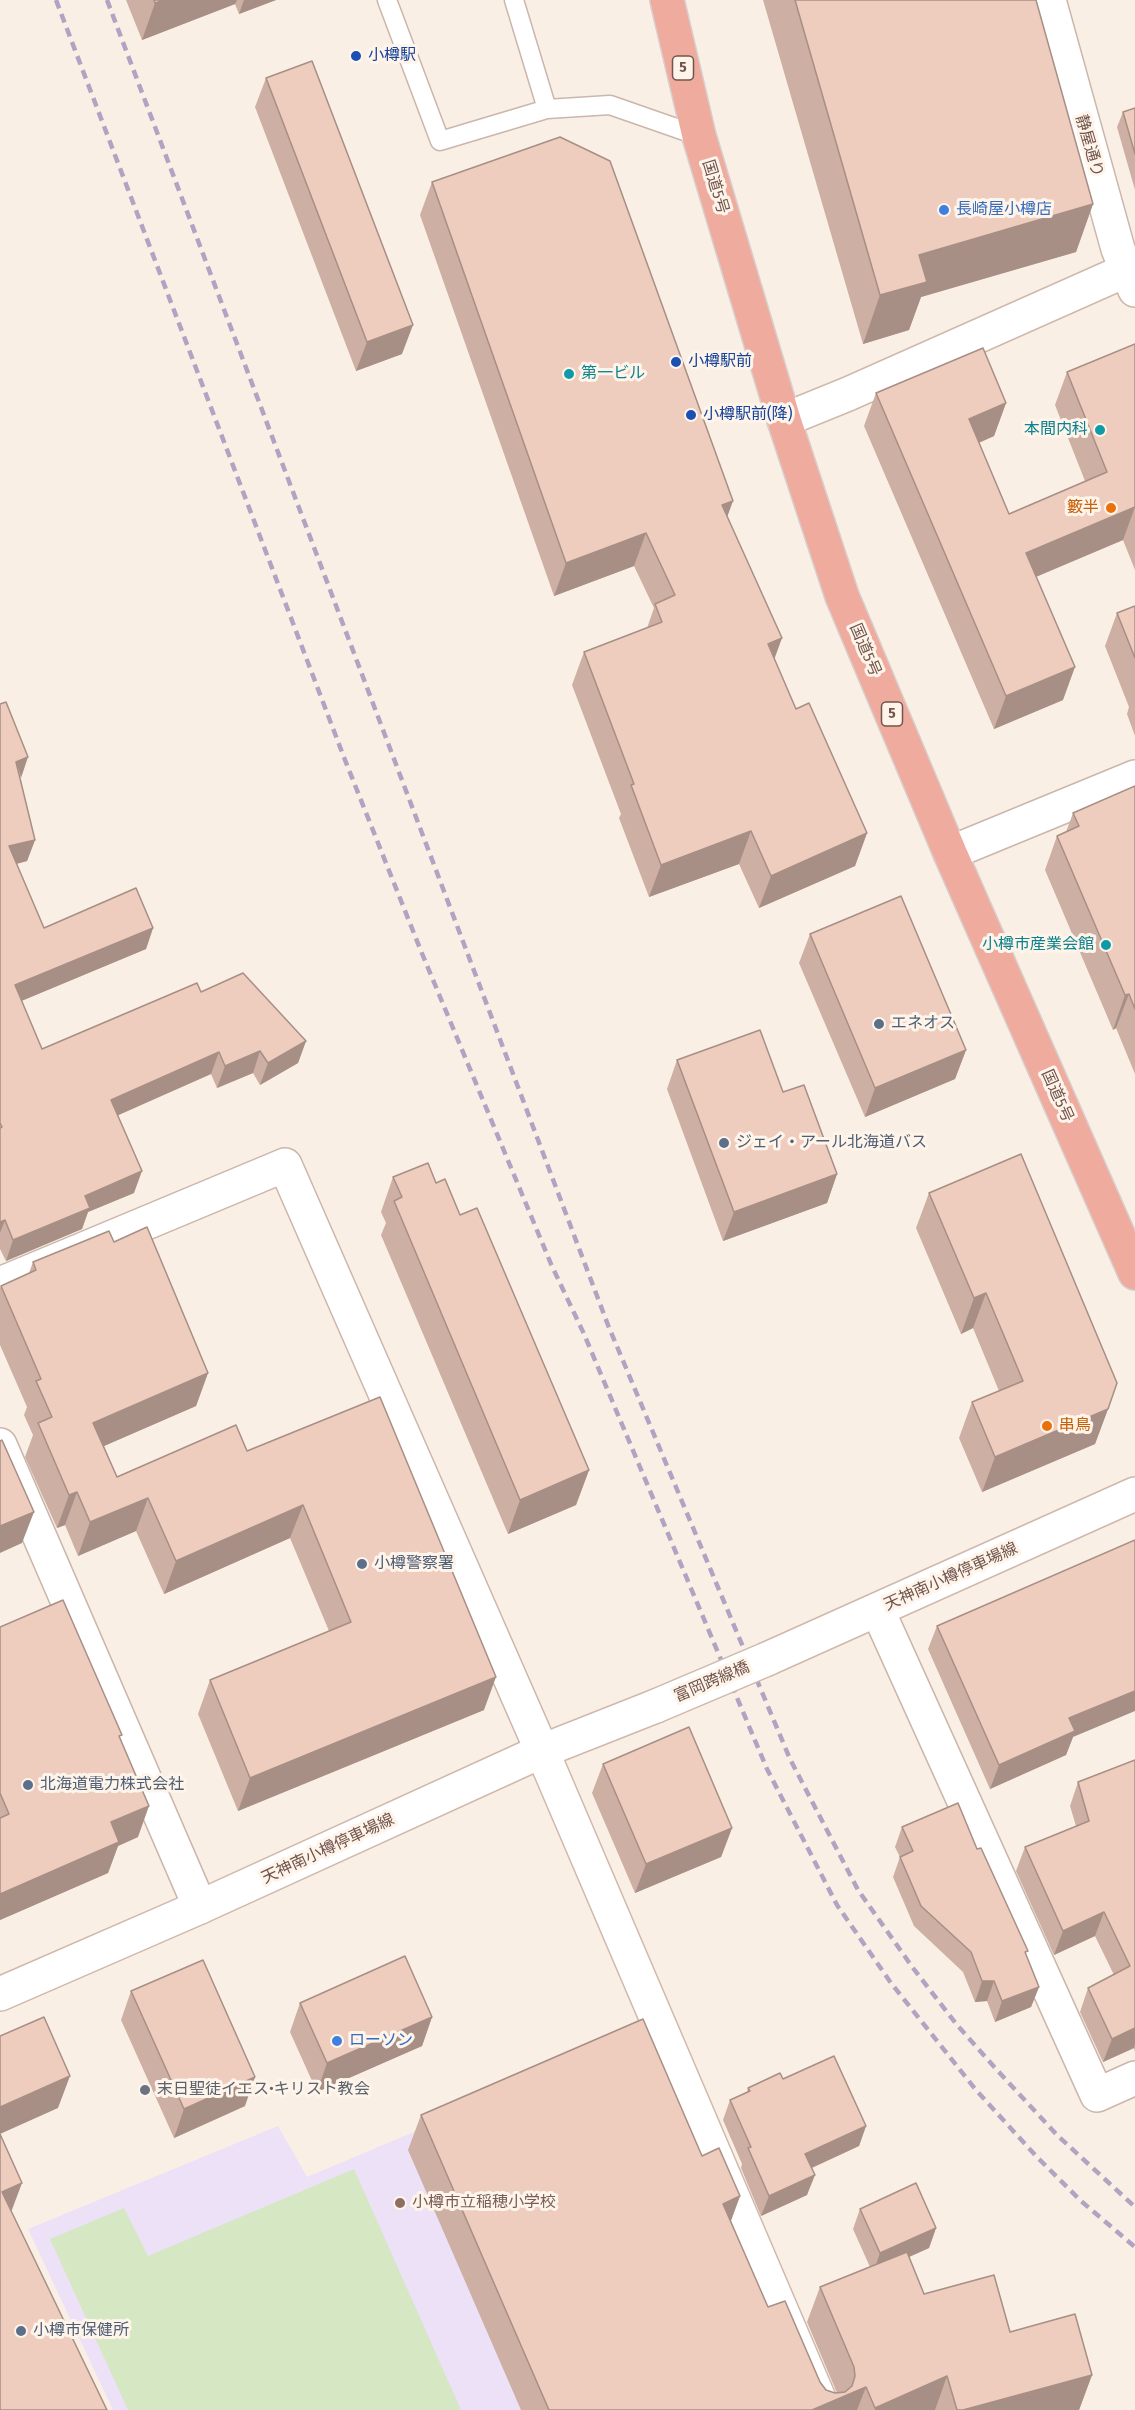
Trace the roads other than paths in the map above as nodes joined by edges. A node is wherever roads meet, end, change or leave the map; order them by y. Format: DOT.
graph roads {
  1 [pos="387,0"];
  2 [pos="514,0"];
  3 [pos="667,0"];
  4 [pos="1049,0"];
  5 [pos="548,109"];
  6 [pos="699,136"];
  7 [pos="1132,275"];
  8 [pos="784,420"];
  9 [pos="1135,777"];
  10 [pos="950,853"];
  11 [pos="1135,1273"];
  12 [pos="0,1284"];
  13 [pos="0,1445"];
  14 [pos="1135,1494"];
  15 [pos="878,1611"];
  16 [pos="767,1659"];
  17 [pos="656,1706"];
  18 [pos="542,1751"];
  19 [pos="200,1907"];
  20 [pos="0,1994"];
  21 [pos="1135,2078"];
  22 [pos="824,2410"];
  1 -- 5 [label="lane"];
  2 -- 5 [label="lane"];
  3 -- 6 [label="highway, 国道5号 / 5"];
  4 -- 7 [label="street, 静屋通り"];
  5 -- 6 [label="lane"];
  6 -- 8 [label="highway, 国道5号 / 5"];
  7 -- 8 [label="street"];
  8 -- 10 [label="highway, 国道5号 / 5"];
  9 -- 10 [label="street"];
  10 -- 11 [label="highway, 国道5号 / 5"];
  12 -- 18 [label="street"];
  13 -- 19 [label="street"];
  14 -- 15 [label="street, 天神南小樽停車場線"];
  15 -- 16 [label="street, 天神南小樽停車場線"];
  15 -- 21 [label="street"];
  16 -- 17 [label="street, 富岡跨線橋, bridge"];
  17 -- 18 [label="street, 天神南小樽停車場線"];
  18 -- 19 [label="street, 天神南小樽停車場線"];
  18 -- 22 [label="street"];
  19 -- 20 [label="street, 天神南小樽停車場線"];
}
